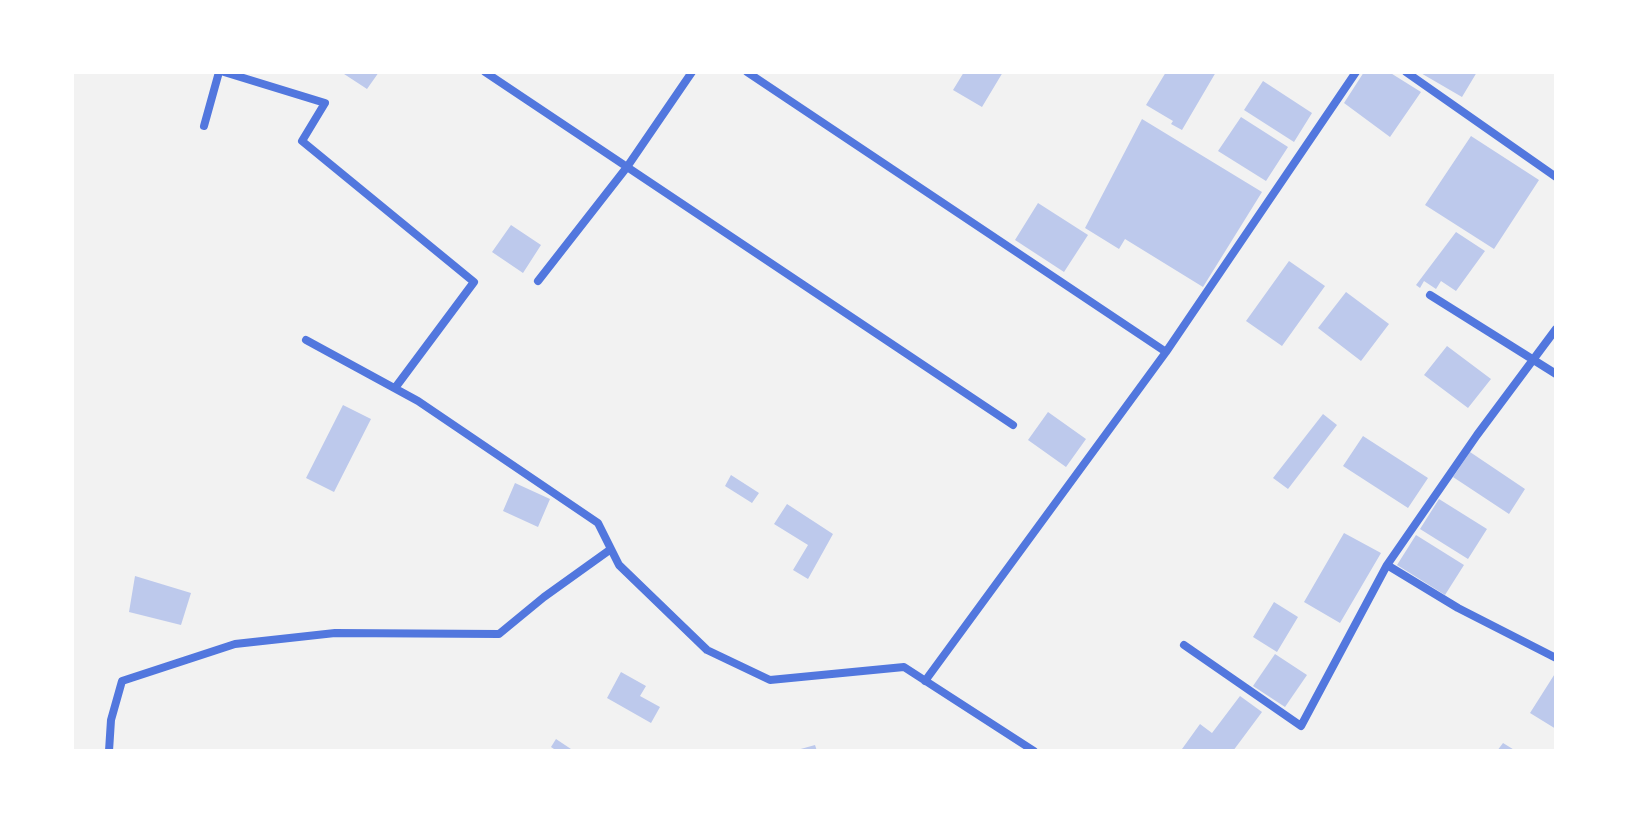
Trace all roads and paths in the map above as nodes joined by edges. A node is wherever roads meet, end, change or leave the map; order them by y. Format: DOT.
graph roads {
  1 [pos="221,72"];
  2 [pos="485,72"];
  3 [pos="692,72"];
  4 [pos="747,72"];
  5 [pos="1356,72"];
  6 [pos="1406,72"];
  7 [pos="204,126"];
  8 [pos="627,167"];
  9 [pos="1556,177"];
  10 [pos="538,281"];
  11 [pos="1430,295"];
  12 [pos="1556,329"];
  13 [pos="306,340"];
  14 [pos="1166,352"];
  15 [pos="1534,359"];
  16 [pos="1556,374"];
  17 [pos="395,388"];
  18 [pos="1013,425"];
  19 [pos="611,549"];
  20 [pos="1387,565"];
  21 [pos="1184,645"];
  22 [pos="1556,658"];
  23 [pos="925,681"];
  24 [pos="109,751"];
  25 [pos="1034,751"];
  1 -- 7 [label="street"];
  1 -- 17 [label="street"];
  2 -- 8 [label="street"];
  3 -- 8 [label="street"];
  4 -- 14 [label="street"];
  5 -- 14 [label="street"];
  6 -- 9 [label="street"];
  8 -- 10 [label="street"];
  8 -- 18 [label="street"];
  11 -- 15 [label="street"];
  12 -- 15 [label="street"];
  13 -- 17 [label="street"];
  14 -- 23 [label="street"];
  15 -- 16 [label="street"];
  15 -- 20 [label="street"];
  17 -- 19 [label="street"];
  19 -- 23 [label="street"];
  19 -- 24 [label="street"];
  20 -- 21 [label="street"];
  20 -- 22 [label="street"];
  23 -- 25 [label="street"];
}
